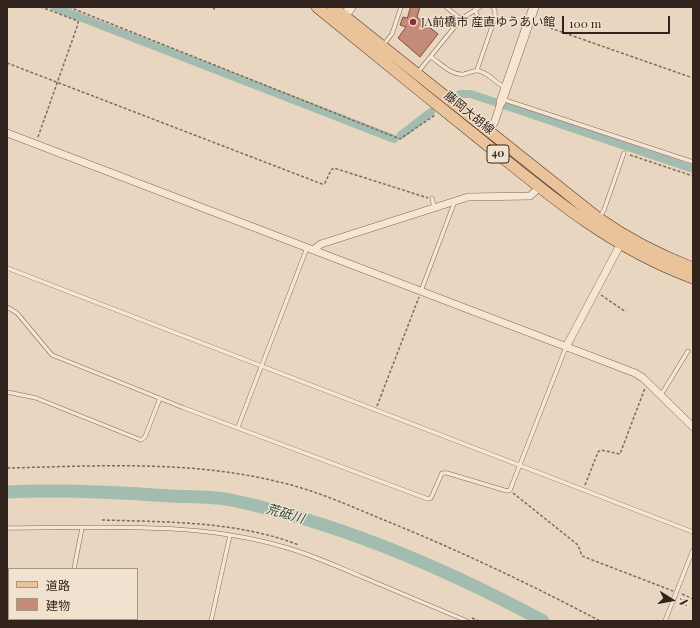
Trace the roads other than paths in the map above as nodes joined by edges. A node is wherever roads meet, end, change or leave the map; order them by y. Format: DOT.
graph roads {
  1 [pos="317,7"];
  2 [pos="333,7"];
  3 [pos="351,7"];
  4 [pos="401,7"];
  5 [pos="446,7"];
  6 [pos="480,7"];
  7 [pos="493,7"];
  8 [pos="534,7"];
  9 [pos="475,9"];
  10 [pos="461,19"];
  11 [pos="341,20"];
  12 [pos="494,21"];
  13 [pos="382,47"];
  14 [pos="431,57"];
  15 [pos="477,70"];
  16 [pos="416,74"];
  17 [pos="506,87"];
  18 [pos="501,103"];
  19 [pos="489,132"];
  20 [pos="7,133"];
  21 [pos="624,153"];
  22 [pos="693,162"];
  23 [pos="540,187"];
  24 [pos="432,198"];
  25 [pos="456,200"];
  26 [pos="434,207"];
  27 [pos="598,218"];
  28 [pos="620,245"];
  29 [pos="310,249"];
  30 [pos="7,268"];
  31 [pos="693,268"];
  32 [pos="693,278"];
  33 [pos="421,292"];
  34 [pos="7,307"];
  35 [pos="566,347"];
  36 [pos="688,351"];
  37 [pos="261,366"];
  38 [pos="7,392"];
  39 [pos="661,395"];
  40 [pos="160,398"];
  41 [pos="238,427"];
  42 [pos="693,427"];
  43 [pos="521,466"];
  44 [pos="7,528"];
  45 [pos="82,528"];
  46 [pos="693,532"];
  47 [pos="230,535"];
  48 [pos="693,550"];
  49 [pos="74,568"];
  50 [pos="211,621"];
  51 [pos="467,621"];
  52 [pos="665,621"];
  1 -- 11 [label="main road, 藤岡大胡線 / 40"];
  2 -- 11 [label="main road, 藤岡大胡線 / 40"];
  3 -- 11 [label="street"];
  4 -- 13 [label="lane"];
  5 -- 10 [label="lane"];
  6 -- 9 [label="lane"];
  7 -- 12 [label="lane"];
  8 -- 17 [label="street"];
  9 -- 10 [label="lane"];
  9 -- 12 [label="lane"];
  10 -- 14 [label="lane"];
  11 -- 13 [label="main road, 藤岡大胡線 / 40"];
  11 -- 23 [label="main road, 藤岡大胡線 / 40"];
  12 -- 15 [label="lane"];
  13 -- 16 [label="main road, 藤岡大胡線 / 40"];
  14 -- 15 [label="lane"];
  14 -- 16 [label="lane"];
  15 -- 17 [label="lane"];
  16 -- 19 [label="main road, 藤岡大胡線 / 40"];
  17 -- 18 [label="street"];
  18 -- 19 [label="street"];
  18 -- 22 [label="lane"];
  19 -- 27 [label="main road, 藤岡大胡線 / 40"];
  20 -- 29 [label="street"];
  21 -- 27 [label="lane"];
  23 -- 25 [label="street"];
  23 -- 28 [label="main road, 藤岡大胡線 / 40"];
  24 -- 26 [label="lane"];
  25 -- 26 [label="street"];
  25 -- 33 [label="lane"];
  26 -- 29 [label="street"];
  27 -- 31 [label="main road, 藤岡大胡線 / 40"];
  28 -- 32 [label="main road, 藤岡大胡線 / 40"];
  28 -- 35 [label="street"];
  29 -- 33 [label="street"];
  29 -- 37 [label="lane"];
  30 -- 37 [label="lane"];
  33 -- 35 [label="street"];
  34 -- 40 [label="lane"];
  35 -- 39 [label="street"];
  35 -- 43 [label="lane"];
  36 -- 39 [label="lane"];
  37 -- 41 [label="lane"];
  37 -- 43 [label="lane"];
  38 -- 40 [label="lane"];
  39 -- 42 [label="street"];
  40 -- 41 [label="lane"];
  41 -- 43 [label="lane"];
  43 -- 46 [label="lane"];
  44 -- 45 [label="lane"];
  45 -- 47 [label="lane"];
  45 -- 49 [label="lane"];
  47 -- 50 [label="lane"];
  47 -- 51 [label="lane"];
  48 -- 52 [label="lane"];
}
